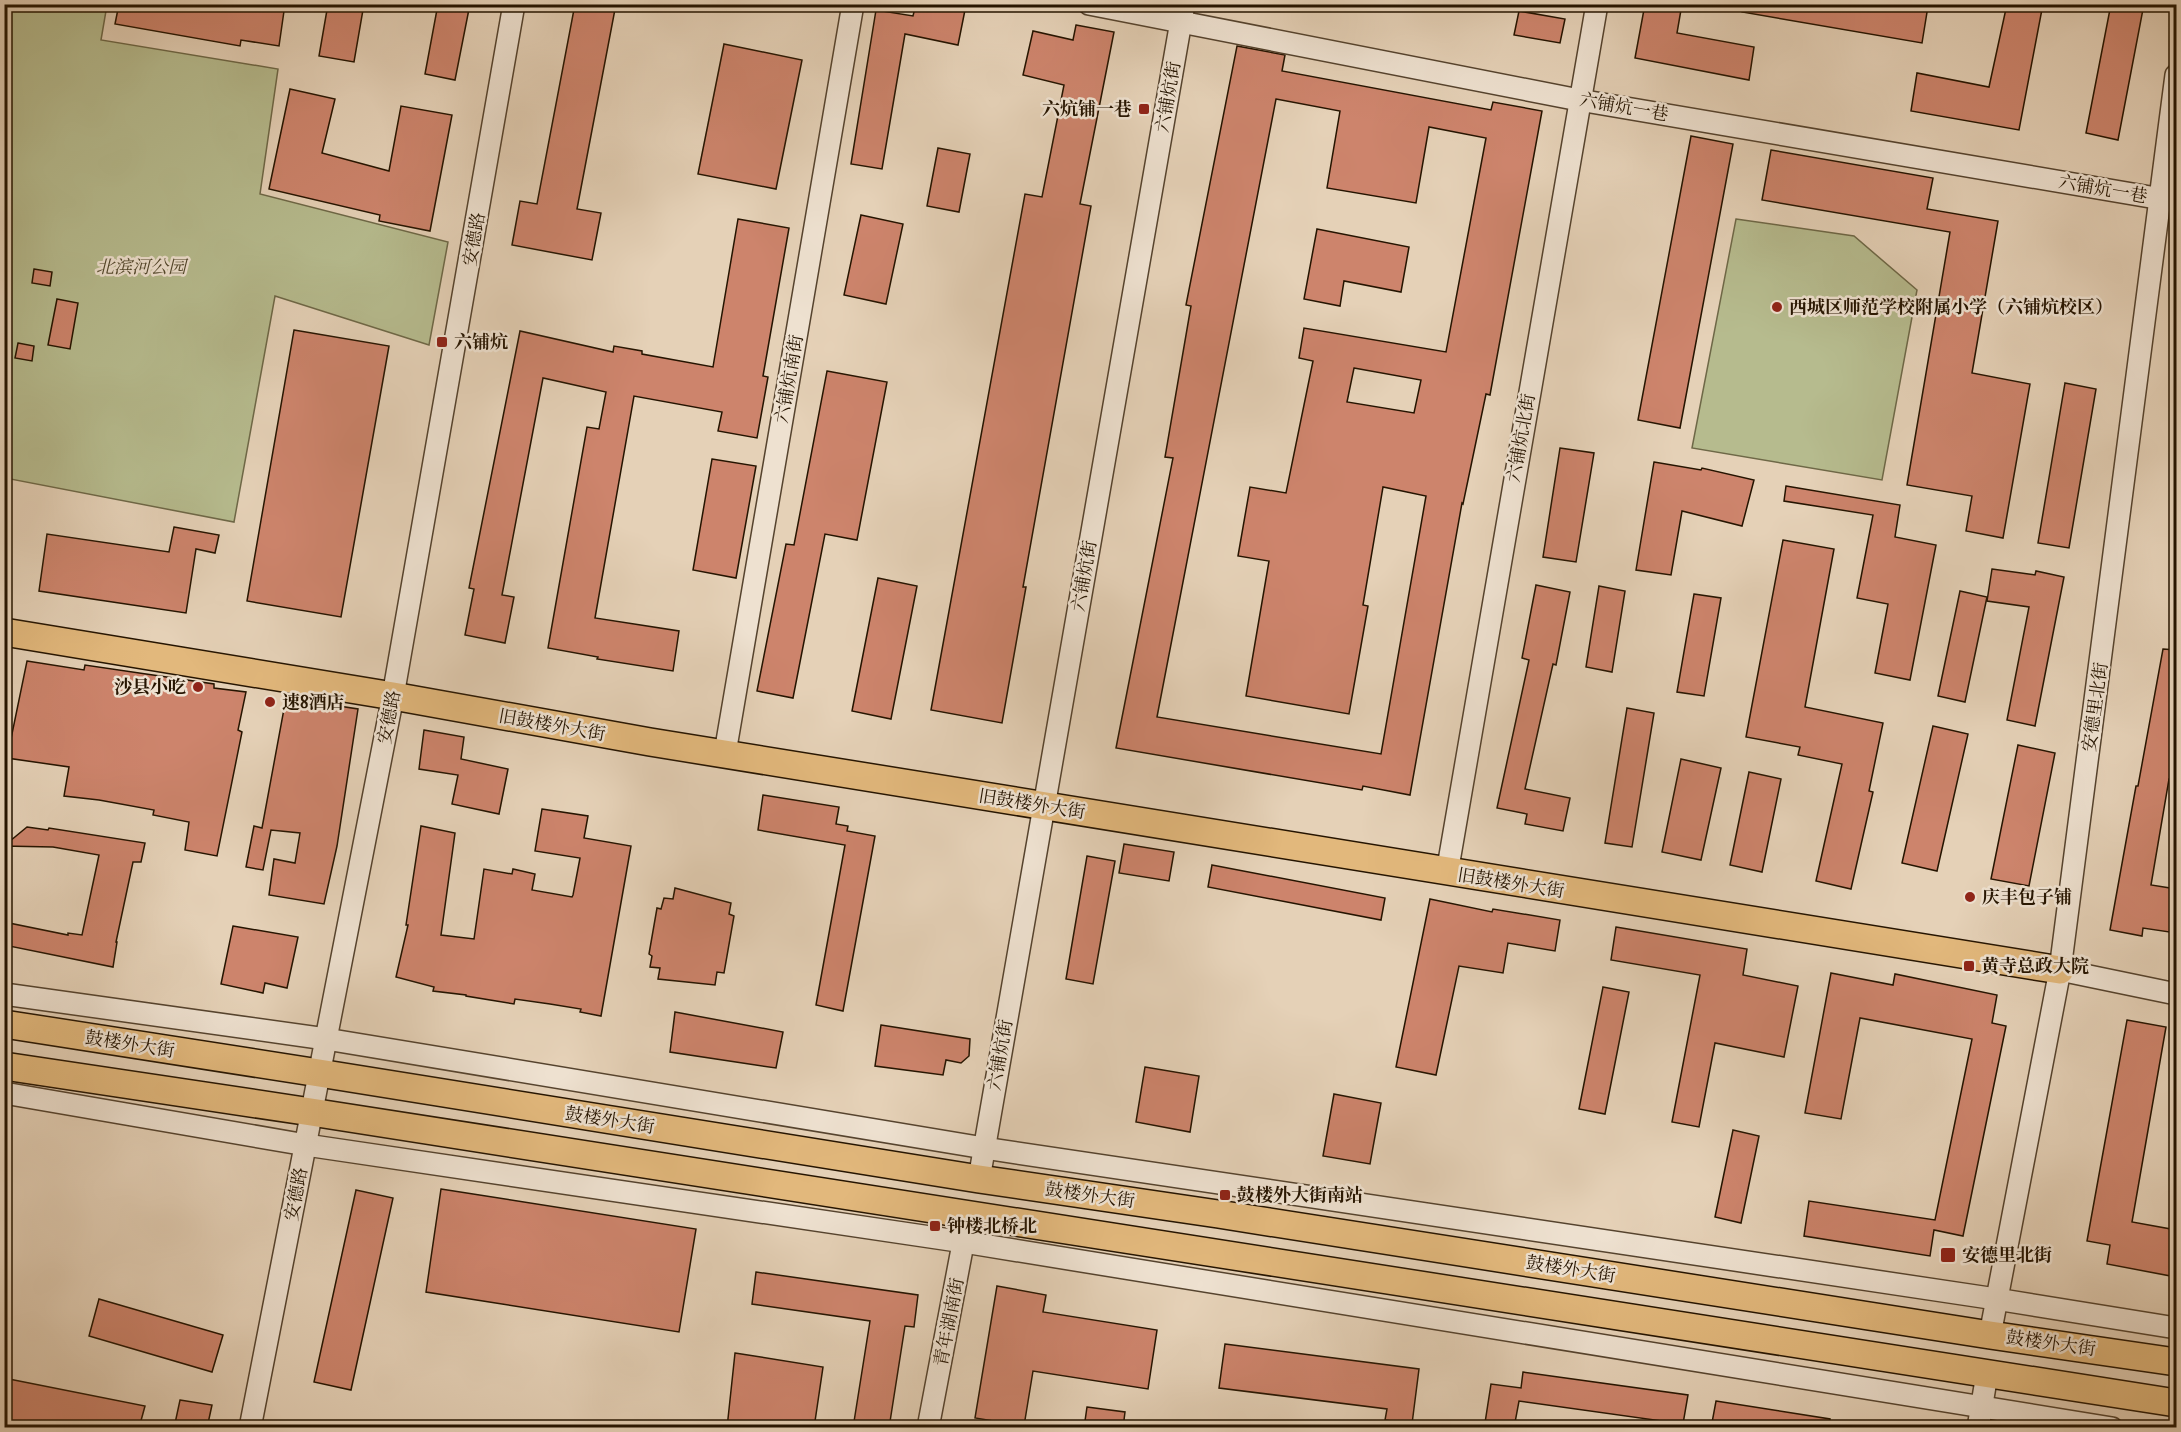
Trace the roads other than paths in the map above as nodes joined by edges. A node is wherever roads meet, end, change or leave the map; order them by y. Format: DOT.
graph roads {
  1 [pos="514,4"];
  2 [pos="854,4"];
  3 [pos="1089,4"];
  4 [pos="1597,4"];
  5 [pos="1182,13"];
  6 [pos="2176,75"];
  7 [pos="1579,100"];
  8 [pos="2162,199"];
  9 [pos="4,632"];
  10 [pos="393,696"];
  11 [pos="725,753"];
  12 [pos="1044,806"];
  13 [pos="1448,873"];
  14 [pos="2060,970"];
  15 [pos="4,994"];
  16 [pos="2176,994"];
  17 [pos="4,1024"];
  18 [pos="326,1039"];
  19 [pos="4,1066"];
  20 [pos="319,1073"];
  21 [pos="4,1094"];
  22 [pos="311,1112"];
  23 [pos="306,1145"];
  24 [pos="984,1148"];
  25 [pos="979,1179"];
  26 [pos="969,1215"];
  27 [pos="964,1242"];
  28 [pos="1996,1299"];
  29 [pos="2176,1328"];
  30 [pos="1990,1335"];
  31 [pos="2176,1362"];
  32 [pos="1987,1374"];
  33 [pos="2176,1403"];
  34 [pos="1979,1417"];
  35 [pos="250,1428"];
  36 [pos="928,1428"];
  37 [pos="2112,1428"];
  1 -- 10 [label="street, 安德路"];
  2 -- 11 [label="street, 六铺炕南街"];
  3 -- 5 [label="street, 六铺炕一巷"];
  4 -- 7 [label="street, 六铺炕北街"];
  5 -- 7 [label="street, 六铺炕一巷"];
  5 -- 12 [label="street, 六铺炕街"];
  6 -- 8 [label="street, 安德里北街"];
  7 -- 8 [label="street, 六铺炕一巷"];
  7 -- 13 [label="street, 六铺炕北街"];
  8 -- 14 [label="street, 安德里北街"];
  9 -- 10 [label="main road, 旧鼓楼外大街"];
  10 -- 11 [label="main road, 旧鼓楼外大街"];
  10 -- 18 [label="street, 安德路"];
  11 -- 12 [label="main road, 旧鼓楼外大街"];
  12 -- 13 [label="main road, 旧鼓楼外大街"];
  12 -- 24 [label="street, 六铺炕街"];
  13 -- 14 [label="main road, 旧鼓楼外大街"];
  14 -- 16 [label="street"];
  14 -- 28 [label="street, 安德里北街"];
  15 -- 18 [label="street, 鼓楼外大街"];
  17 -- 20 [label="main road, 鼓楼外大街"];
  18 -- 20 [label="street, 安德路"];
  18 -- 24 [label="street, 鼓楼外大街"];
  19 -- 22 [label="main road"];
  20 -- 22 [label="street, 安德路"];
  20 -- 25 [label="main road, 鼓楼外大街"];
  21 -- 23 [label="street"];
  22 -- 23 [label="street, 安德路"];
  22 -- 26 [label="main road"];
  23 -- 27 [label="street"];
  23 -- 35 [label="street, 安德路"];
  24 -- 25 [label="street, 六铺炕街"];
  24 -- 28 [label="street, 鼓楼外大街"];
  25 -- 30 [label="main road, 鼓楼外大街"];
  26 -- 27 [label="street, 青年湖南街"];
  26 -- 32 [label="main road"];
  27 -- 34 [label="street"];
  27 -- 36 [label="street, 青年湖南街"];
  28 -- 29 [label="street, 鼓楼外大街"];
  28 -- 30 [label="street, 安德里北街"];
  30 -- 31 [label="main road, 鼓楼外大街"];
  32 -- 33 [label="main road"];
  32 -- 34 [label="street"];
  34 -- 37 [label="street"];
}
